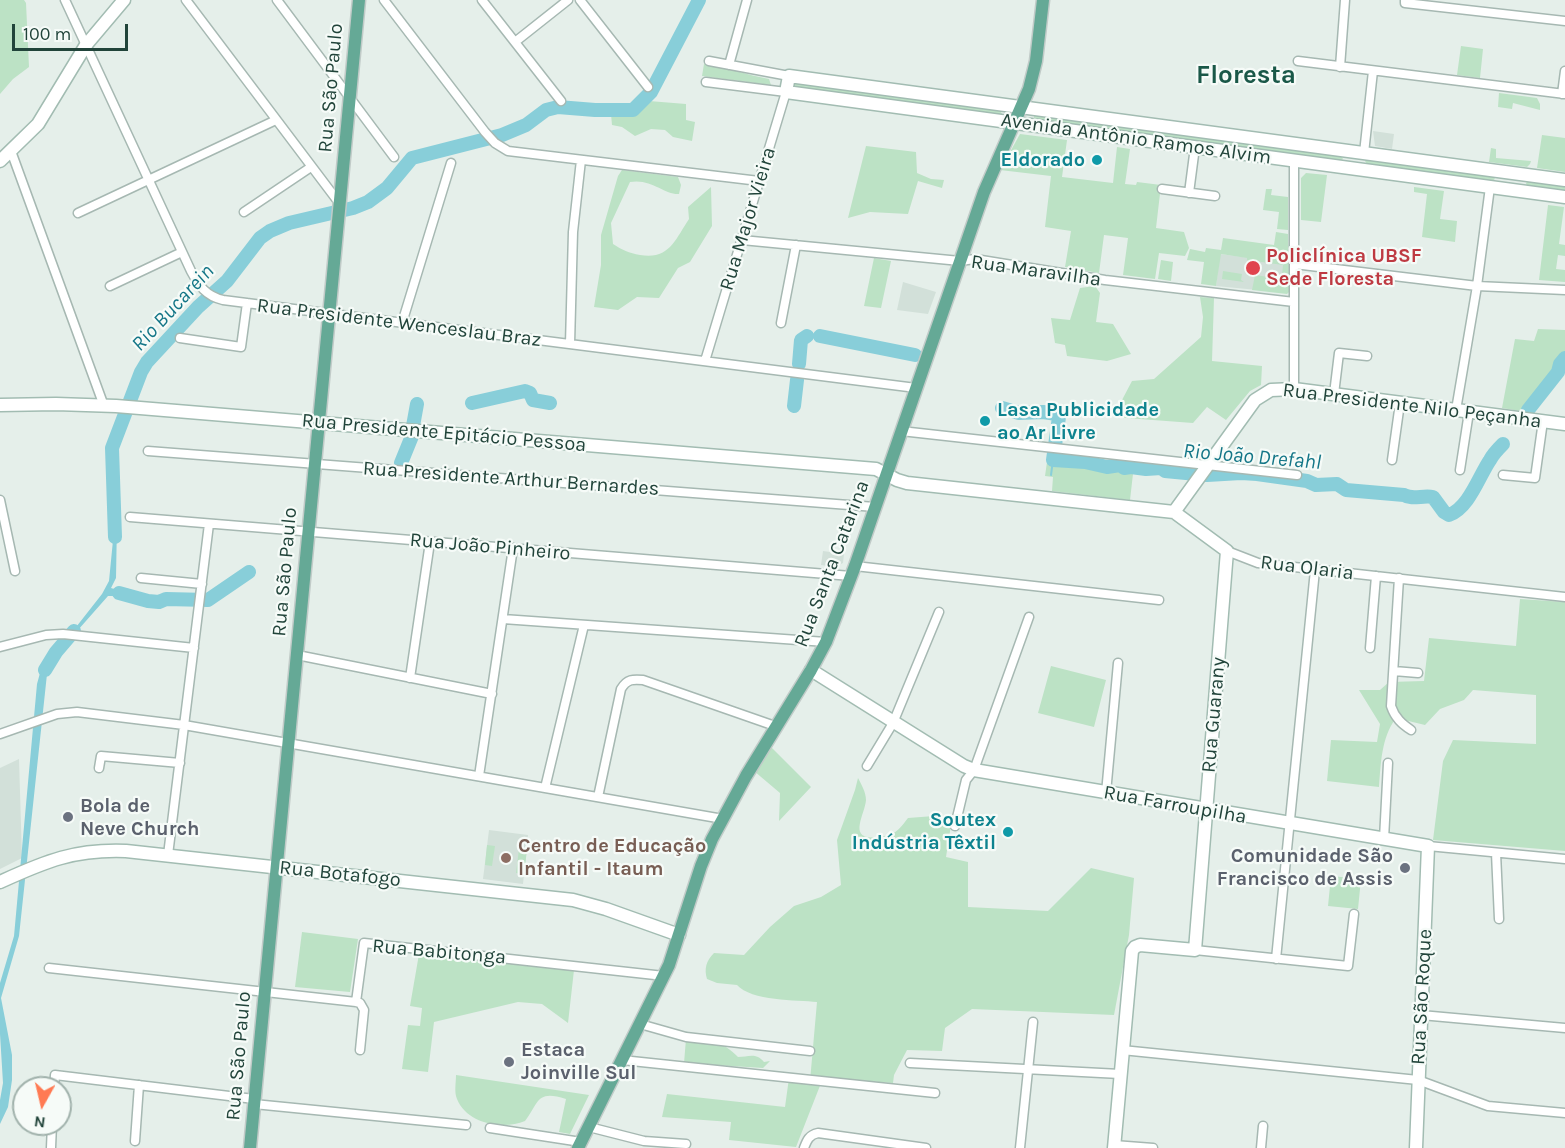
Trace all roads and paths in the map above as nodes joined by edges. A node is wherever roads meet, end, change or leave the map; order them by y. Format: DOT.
graph roads {
  1 [pos="65,0"];
  2 [pos="124,0"];
  3 [pos="186,0"];
  4 [pos="277,0"];
  5 [pos="359,0"];
  6 [pos="384,0"];
  7 [pos="482,0"];
  8 [pos="568,0"];
  9 [pos="580,0"];
  10 [pos="747,0"];
  11 [pos="1043,0"];
  12 [pos="1345,0"];
  13 [pos="1405,0"];
  14 [pos="1565,21"];
  15 [pos="515,42"];
  16 [pos="86,45"];
  17 [pos="709,61"];
  18 [pos="1298,61"];
  19 [pos="729,65"];
  20 [pos="1340,67"];
  21 [pos="1373,70"];
  22 [pos="1565,71"];
  23 [pos="789,76"];
  24 [pos="706,82"];
  25 [pos="648,87"];
  26 [pos="786,92"];
  27 [pos="1564,94"];
  28 [pos="350,98"];
  29 [pos="561,101"];
  30 [pos="1022,108"];
  31 [pos="276,120"];
  32 [pos="1015,123"];
  33 [pos="1172,128"];
  34 [pos="1149,141"];
  35 [pos="1195,147"];
  36 [pos="11,151"];
  37 [pos="1364,153"];
  38 [pos="394,157"];
  39 [pos="580,160"];
  40 [pos="1294,160"];
  41 [pos="0,162"];
  42 [pos="451,163"];
  43 [pos="311,167"];
  44 [pos="149,180"];
  45 [pos="1565,180"];
  46 [pos="759,181"];
  47 [pos="1490,187"];
  48 [pos="1162,189"];
  49 [pos="1189,193"];
  50 [pos="1215,196"];
  51 [pos="1565,197"];
  52 [pos="339,210"];
  53 [pos="244,212"];
  54 [pos="78,213"];
  55 [pos="742,240"];
  56 [pos="796,245"];
  57 [pos="182,252"];
  58 [pos="960,261"];
  59 [pos="1294,264"];
  60 [pos="110,286"];
  61 [pos="1477,286"];
  62 [pos="1565,290"];
  63 [pos="1294,302"];
  64 [pos="247,303"];
  65 [pos="329,314"];
  66 [pos="402,323"];
  67 [pos="781,323"];
  68 [pos="180,338"];
  69 [pos="570,344"];
  70 [pos="1367,356"];
  71 [pos="705,361"];
  72 [pos="916,388"];
  73 [pos="1294,389"];
  74 [pos="1334,394"];
  75 [pos="1400,403"];
  76 [pos="0,405"];
  77 [pos="110,406"];
  78 [pos="1462,411"];
  79 [pos="1543,421"];
  80 [pos="319,423"];
  81 [pos="1565,424"];
  82 [pos="901,432"];
  83 [pos="148,451"];
  84 [pos="1392,460"];
  85 [pos="315,464"];
  86 [pos="1460,470"];
  87 [pos="1203,472"];
  88 [pos="886,474"];
  89 [pos="1297,475"];
  90 [pos="1503,475"];
  91 [pos="0,500"];
  92 [pos="875,507"];
  93 [pos="1174,512"];
  94 [pos="130,517"];
  95 [pos="209,524"];
  96 [pos="308,532"];
  97 [pos="3,533"];
  98 [pos="430,542"];
  99 [pos="513,548"];
  100 [pos="1227,551"];
  101 [pos="1315,570"];
  102 [pos="15,571"];
  103 [pos="853,571"];
  104 [pos="1376,576"];
  105 [pos="141,578"];
  106 [pos="1399,578"];
  107 [pos="202,584"];
  108 [pos="1565,597"];
  109 [pos="1159,600"];
  110 [pos="939,612"];
  111 [pos="1029,617"];
  112 [pos="503,619"];
  113 [pos="584,625"];
  114 [pos="826,642"];
  115 [pos="0,648"];
  116 [pos="194,648"];
  117 [pos="1370,648"];
  118 [pos="297,655"];
  119 [pos="1118,663"];
  120 [pos="811,670"];
  121 [pos="1394,671"];
  122 [pos="1418,673"];
  123 [pos="410,678"];
  124 [pos="492,694"];
  125 [pos="893,723"];
  126 [pos="184,725"];
  127 [pos="775,726"];
  128 [pos="1411,730"];
  129 [pos="0,734"];
  130 [pos="288,744"];
  131 [pos="180,763"];
  132 [pos="1388,763"];
  133 [pos="867,766"];
  134 [pos="99,768"];
  135 [pos="974,770"];
  136 [pos="479,777"];
  137 [pos="545,788"];
  138 [pos="1106,793"];
  139 [pos="598,797"];
  140 [pos="1206,810"];
  141 [pos="723,819"];
  142 [pos="1289,824"];
  143 [pos="955,826"];
  144 [pos="1384,839"];
  145 [pos="1428,846"];
  146 [pos="1496,853"];
  147 [pos="168,855"];
  148 [pos="1565,859"];
  149 [pos="276,867"];
  150 [pos="0,882"];
  151 [pos="1354,914"];
  152 [pos="1499,919"];
  153 [pos="679,935"];
  154 [pos="1195,950"];
  155 [pos="1276,958"];
  156 [pos="49,968"];
  157 [pos="664,976"];
  158 [pos="265,992"];
  159 [pos="356,1002"];
  160 [pos="1421,1015"];
  161 [pos="1033,1022"];
  162 [pos="640,1024"];
  163 [pos="1565,1028"];
  164 [pos="360,1050"];
  165 [pos="1122,1050"];
  166 [pos="810,1051"];
  167 [pos="622,1060"];
  168 [pos="910,1063"];
  169 [pos="1028,1069"];
  170 [pos="1120,1074"];
  171 [pos="72,1077"];
  172 [pos="1418,1080"];
  173 [pos="139,1085"];
  174 [pos="936,1093"];
  175 [pos="254,1101"];
  176 [pos="1565,1113"];
  177 [pos="466,1125"];
  178 [pos="1263,1126"];
  179 [pos="589,1127"];
  180 [pos="490,1128"];
  181 [pos="135,1141"];
  182 [pos="686,1144"];
  183 [pos="580,1145"];
  184 [pos="1114,1146"];
  185 [pos="250,1148"];
  186 [pos="804,1148"];
  187 [pos="926,1148"];
  188 [pos="1020,1148"];
  189 [pos="1153,1148"];
  190 [pos="1261,1148"];
  191 [pos="1416,1148"];
  1 -- 16 [label="street, Rua Presidente Wenceslau Braz"];
  2 -- 16 [label="street"];
  3 -- 31 [label="street"];
  4 -- 28 [label="street"];
  5 -- 28 [label="main road, Rua São Paulo"];
  6 -- 39 [label="street"];
  7 -- 15 [label="street"];
  8 -- 15 [label="street"];
  9 -- 25 [label="street"];
  10 -- 19 [label="street"];
  11 -- 30 [label="main road, Rua Santa Catarina"];
  12 -- 20 [label="street"];
  13 -- 14 [label="street"];
  15 -- 29 [label="street"];
  16 -- 36 [label="street"];
  16 -- 44 [label="street, Rua Presidente Wenceslau Braz"];
  17 -- 19 [label="street, Avenida Antônio Ramos Alvim"];
  18 -- 20 [label="street"];
  19 -- 23 [label="street, Avenida Antônio Ramos Alvim"];
  20 -- 21 [label="street"];
  21 -- 27 [label="street"];
  21 -- 37 [label="street"];
  22 -- 27 [label="street"];
  23 -- 26 [label="street, Rua Major Vieira"];
  23 -- 30 [label="street, Avenida Antônio Ramos Alvim"];
  24 -- 26 [label="street, Avenida Antônio Ramos Alvim"];
  26 -- 32 [label="street, Avenida Antônio Ramos Alvim"];
  26 -- 46 [label="street, Rua Major Vieira"];
  28 -- 38 [label="street"];
  28 -- 52 [label="main road, Rua São Paulo"];
  30 -- 32 [label="main road, Rua Santa Catarina"];
  30 -- 33 [label="street, Avenida Antônio Ramos Alvim"];
  31 -- 43 [label="street"];
  31 -- 44 [label="street"];
  32 -- 34 [label="street, Avenida Antônio Ramos Alvim"];
  32 -- 58 [label="main road, Rua Santa Catarina"];
  33 -- 34 [label="street"];
  33 -- 37 [label="street, Avenida Antônio Ramos Alvim"];
  34 -- 35 [label="street, Avenida Antônio Ramos Alvim"];
  35 -- 40 [label="street, Avenida Antônio Ramos Alvim"];
  35 -- 49 [label="street"];
  36 -- 41 [label="street"];
  36 -- 77 [label="street"];
  37 -- 45 [label="street, Avenida Antônio Ramos Alvim"];
  39 -- 46 [label="street"];
  39 -- 69 [label="street"];
  40 -- 47 [label="street, Avenida Antônio Ramos Alvim"];
  40 -- 59 [label="street"];
  42 -- 66 [label="street"];
  43 -- 52 [label="street"];
  43 -- 53 [label="street"];
  44 -- 54 [label="street"];
  44 -- 57 [label="street, Rua Presidente Wenceslau Braz"];
  46 -- 55 [label="street, Rua Major Vieira"];
  47 -- 51 [label="street, Avenida Antônio Ramos Alvim"];
  47 -- 61 [label="street"];
  48 -- 49 [label="street"];
  49 -- 50 [label="street"];
  52 -- 65 [label="main road, Rua São Paulo"];
  55 -- 56 [label="street, Rua Maravilha"];
  55 -- 71 [label="street, Rua Major Vieira"];
  56 -- 58 [label="street, Rua Maravilha"];
  56 -- 67 [label="street"];
  57 -- 60 [label="street"];
  57 -- 64 [label="street, Rua Presidente Wenceslau Braz"];
  58 -- 63 [label="street, Rua Maravilha"];
  58 -- 72 [label="main road, Rua Santa Catarina"];
  59 -- 61 [label="street"];
  59 -- 63 [label="street"];
  61 -- 62 [label="street"];
  61 -- 78 [label="street"];
  63 -- 73 [label="street"];
  64 -- 65 [label="street, Rua Presidente Wenceslau Braz"];
  64 -- 68 [label="street"];
  65 -- 66 [label="street, Rua Presidente Wenceslau Braz"];
  65 -- 80 [label="main road, Rua São Paulo"];
  66 -- 69 [label="street, Rua Presidente Wenceslau Braz"];
  69 -- 71 [label="street, Rua Presidente Wenceslau Braz"];
  70 -- 74 [label="street"];
  71 -- 72 [label="street, Rua Presidente Wenceslau Braz"];
  72 -- 82 [label="main road, Rua Santa Catarina"];
  73 -- 74 [label="street, Rua Presidente Nilo Peçanha"];
  73 -- 87 [label="street, Rua Presidente Nilo Peçanha"];
  74 -- 75 [label="street, Rua Presidente Nilo Peçanha"];
  75 -- 78 [label="street, Rua Presidente Nilo Peçanha"];
  75 -- 84 [label="street"];
  76 -- 77 [label="street, Rua Presidente Epitácio Pessoa"];
  77 -- 80 [label="street, Rua Presidente Epitácio Pessoa"];
  78 -- 79 [label="street, Rua Presidente Nilo Peçanha"];
  78 -- 86 [label="street"];
  79 -- 81 [label="street, Rua Presidente Nilo Peçanha"];
  79 -- 90 [label="street"];
  80 -- 85 [label="main road, Rua São Paulo"];
  80 -- 88 [label="street, Rua Presidente Epitácio Pessoa"];
  82 -- 87 [label="street"];
  82 -- 88 [label="main road, Rua Santa Catarina"];
  83 -- 85 [label="street, Rua Presidente Arthur Bernardes"];
  85 -- 92 [label="street, Rua Presidente Arthur Bernardes"];
  85 -- 96 [label="main road, Rua São Paulo"];
  87 -- 89 [label="street"];
  87 -- 93 [label="street, Rua Presidente Nilo Peçanha"];
  88 -- 92 [label="main road, Rua Santa Catarina"];
  88 -- 93 [label="street"];
  91 -- 97 [label="street"];
  92 -- 103 [label="main road, Rua Santa Catarina"];
  93 -- 100 [label="street, Rua Olaria"];
  94 -- 95 [label="street, Rua João Pinheiro"];
  95 -- 96 [label="street, Rua João Pinheiro"];
  95 -- 107 [label="street"];
  96 -- 98 [label="street, Rua João Pinheiro"];
  96 -- 118 [label="main road, Rua São Paulo"];
  97 -- 102 [label="street"];
  98 -- 99 [label="street, Rua João Pinheiro"];
  98 -- 123 [label="street"];
  99 -- 103 [label="street, Rua João Pinheiro"];
  99 -- 112 [label="street"];
  100 -- 101 [label="street, Rua Olaria"];
  100 -- 140 [label="street, Rua Guarany"];
  101 -- 104 [label="street, Rua Olaria"];
  101 -- 142 [label="street"];
  103 -- 109 [label="street, Rua João Pinheiro"];
  103 -- 114 [label="main road, Rua Santa Catarina"];
  104 -- 106 [label="street, Rua Olaria"];
  104 -- 117 [label="street"];
  105 -- 107 [label="street"];
  106 -- 108 [label="street, Rua Olaria"];
  106 -- 121 [label="street"];
  107 -- 116 [label="street"];
  110 -- 125 [label="street"];
  111 -- 135 [label="street"];
  112 -- 113 [label="street"];
  112 -- 124 [label="street"];
  113 -- 114 [label="street"];
  113 -- 137 [label="street"];
  114 -- 120 [label="main road, Rua Santa Catarina"];
  115 -- 116 [label="street"];
  116 -- 126 [label="street"];
  118 -- 123 [label="street"];
  118 -- 130 [label="main road, Rua São Paulo"];
  119 -- 138 [label="street"];
  120 -- 125 [label="street, Rua Farroupilha"];
  120 -- 127 [label="main road, Rua Santa Catarina"];
  121 -- 122 [label="street"];
  121 -- 128 [label="street"];
  123 -- 124 [label="street"];
  124 -- 136 [label="street"];
  125 -- 133 [label="street"];
  125 -- 135 [label="street, Rua Farroupilha"];
  126 -- 129 [label="street"];
  126 -- 130 [label="street"];
  126 -- 131 [label="street"];
  127 -- 139 [label="street"];
  127 -- 141 [label="main road, Rua Santa Catarina"];
  130 -- 136 [label="street"];
  130 -- 149 [label="main road, Rua São Paulo"];
  131 -- 134 [label="street"];
  131 -- 147 [label="street"];
  132 -- 144 [label="street"];
  135 -- 138 [label="street, Rua Farroupilha"];
  135 -- 143 [label="street"];
  136 -- 137 [label="street"];
  137 -- 139 [label="street"];
  138 -- 140 [label="street, Rua Farroupilha"];
  139 -- 141 [label="street"];
  140 -- 142 [label="street, Rua Farroupilha"];
  140 -- 154 [label="street, Rua Guarany"];
  141 -- 153 [label="main road, Rua Santa Catarina"];
  142 -- 144 [label="street, Rua Farroupilha"];
  142 -- 155 [label="street"];
  144 -- 145 [label="street, Rua Farroupilha"];
  145 -- 146 [label="street, Rua Farroupilha"];
  145 -- 160 [label="street, Rua São Roque"];
  146 -- 148 [label="street, Rua Farroupilha"];
  146 -- 152 [label="street"];
  147 -- 149 [label="street, Rua Botafogo"];
  147 -- 150 [label="street, Rua Botafogo"];
  149 -- 153 [label="street, Rua Botafogo"];
  149 -- 158 [label="main road, Rua São Paulo"];
  151 -- 155 [label="street"];
  153 -- 157 [label="main road, Rua Santa Catarina"];
  154 -- 155 [label="street"];
  154 -- 165 [label="street"];
  156 -- 158 [label="street"];
  157 -- 159 [label="street, Rua Babitonga"];
  157 -- 162 [label="main road, Rua Santa Catarina"];
  158 -- 159 [label="street"];
  158 -- 175 [label="main road, Rua São Paulo"];
  159 -- 164 [label="street"];
  160 -- 163 [label="street"];
  160 -- 172 [label="street, Rua São Roque"];
  161 -- 169 [label="street"];
  162 -- 166 [label="street"];
  162 -- 167 [label="main road, Rua Santa Catarina"];
  165 -- 170 [label="street"];
  165 -- 172 [label="street"];
  167 -- 174 [label="street"];
  167 -- 179 [label="main road, Rua Santa Catarina"];
  168 -- 169 [label="street"];
  169 -- 170 [label="street"];
  169 -- 188 [label="street"];
  170 -- 184 [label="street"];
  171 -- 173 [label="street"];
  172 -- 176 [label="street"];
  172 -- 191 [label="street, Rua São Roque"];
  173 -- 175 [label="street"];
  173 -- 181 [label="street"];
  175 -- 177 [label="street"];
  175 -- 185 [label="main road, Rua São Paulo"];
  178 -- 190 [label="street"];
  179 -- 182 [label="street"];
  179 -- 183 [label="main road, Rua Santa Catarina"];
  180 -- 183 [label="street"];
  184 -- 189 [label="street"];
  186 -- 187 [label="street"];
}
